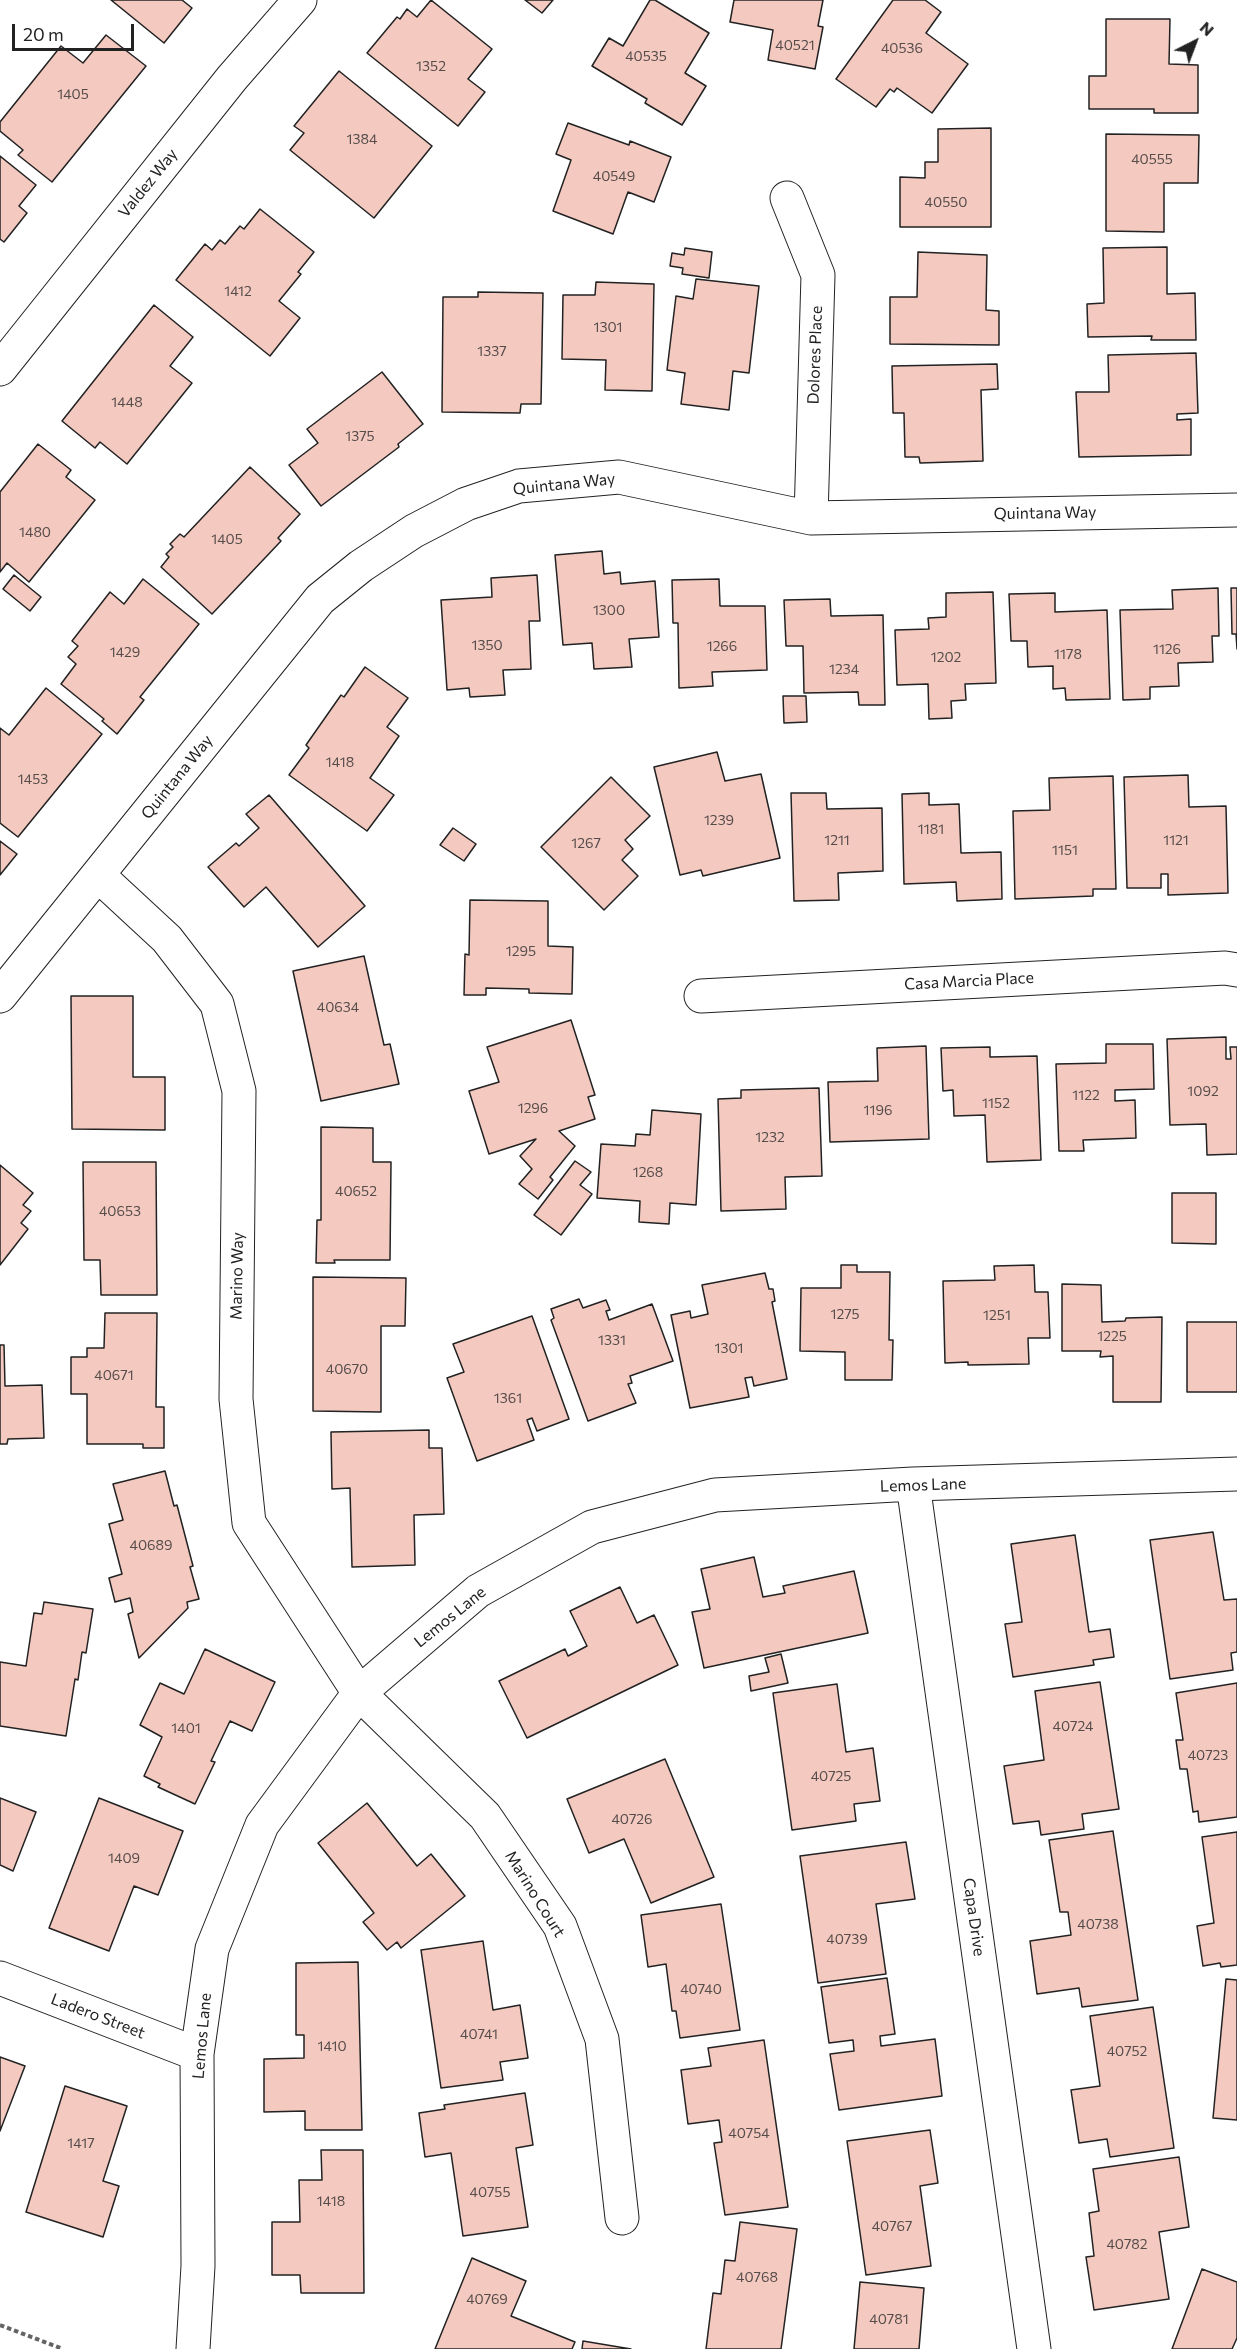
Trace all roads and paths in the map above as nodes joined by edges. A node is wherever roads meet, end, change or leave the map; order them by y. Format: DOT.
graph roads {
  1 [pos="300,0"];
  2 [pos="787,198"];
  3 [pos="0,369"];
  4 [pos="1237,510"];
  5 [pos="811,518"];
  6 [pos="99,876"];
  7 [pos="1237,970"];
  8 [pos="0,996"];
  9 [pos="701,996"];
  10 [pos="1237,1474"];
  11 [pos="914,1484"];
  12 [pos="359,1693"];
  13 [pos="0,1978"];
  14 [pos="197,2054"];
  15 [pos="622,2218"];
  16 [pos="0,2325"];
  17 [pos="63,2349"];
  18 [pos="193,2349"];
  19 [pos="1034,2349"];
  1 -- 3 [label="street, Valdez Way"];
  2 -- 5 [label="street, Dolores Place"];
  4 -- 5 [label="street, Quintana Way"];
  5 -- 6 [label="street, Quintana Way"];
  6 -- 8 [label="street, Quintana Way"];
  6 -- 12 [label="street, Marino Way"];
  7 -- 9 [label="street, Casa Marcia Place"];
  10 -- 11 [label="street, Lemos Lane"];
  11 -- 12 [label="street, Lemos Lane"];
  11 -- 19 [label="street, Capa Drive"];
  12 -- 14 [label="street, Lemos Lane"];
  12 -- 15 [label="street, Marino Court"];
  13 -- 14 [label="street, Ladero Street"];
  14 -- 18 [label="street, Lemos Lane"];
  16 -- 17 [label="path"];
}
